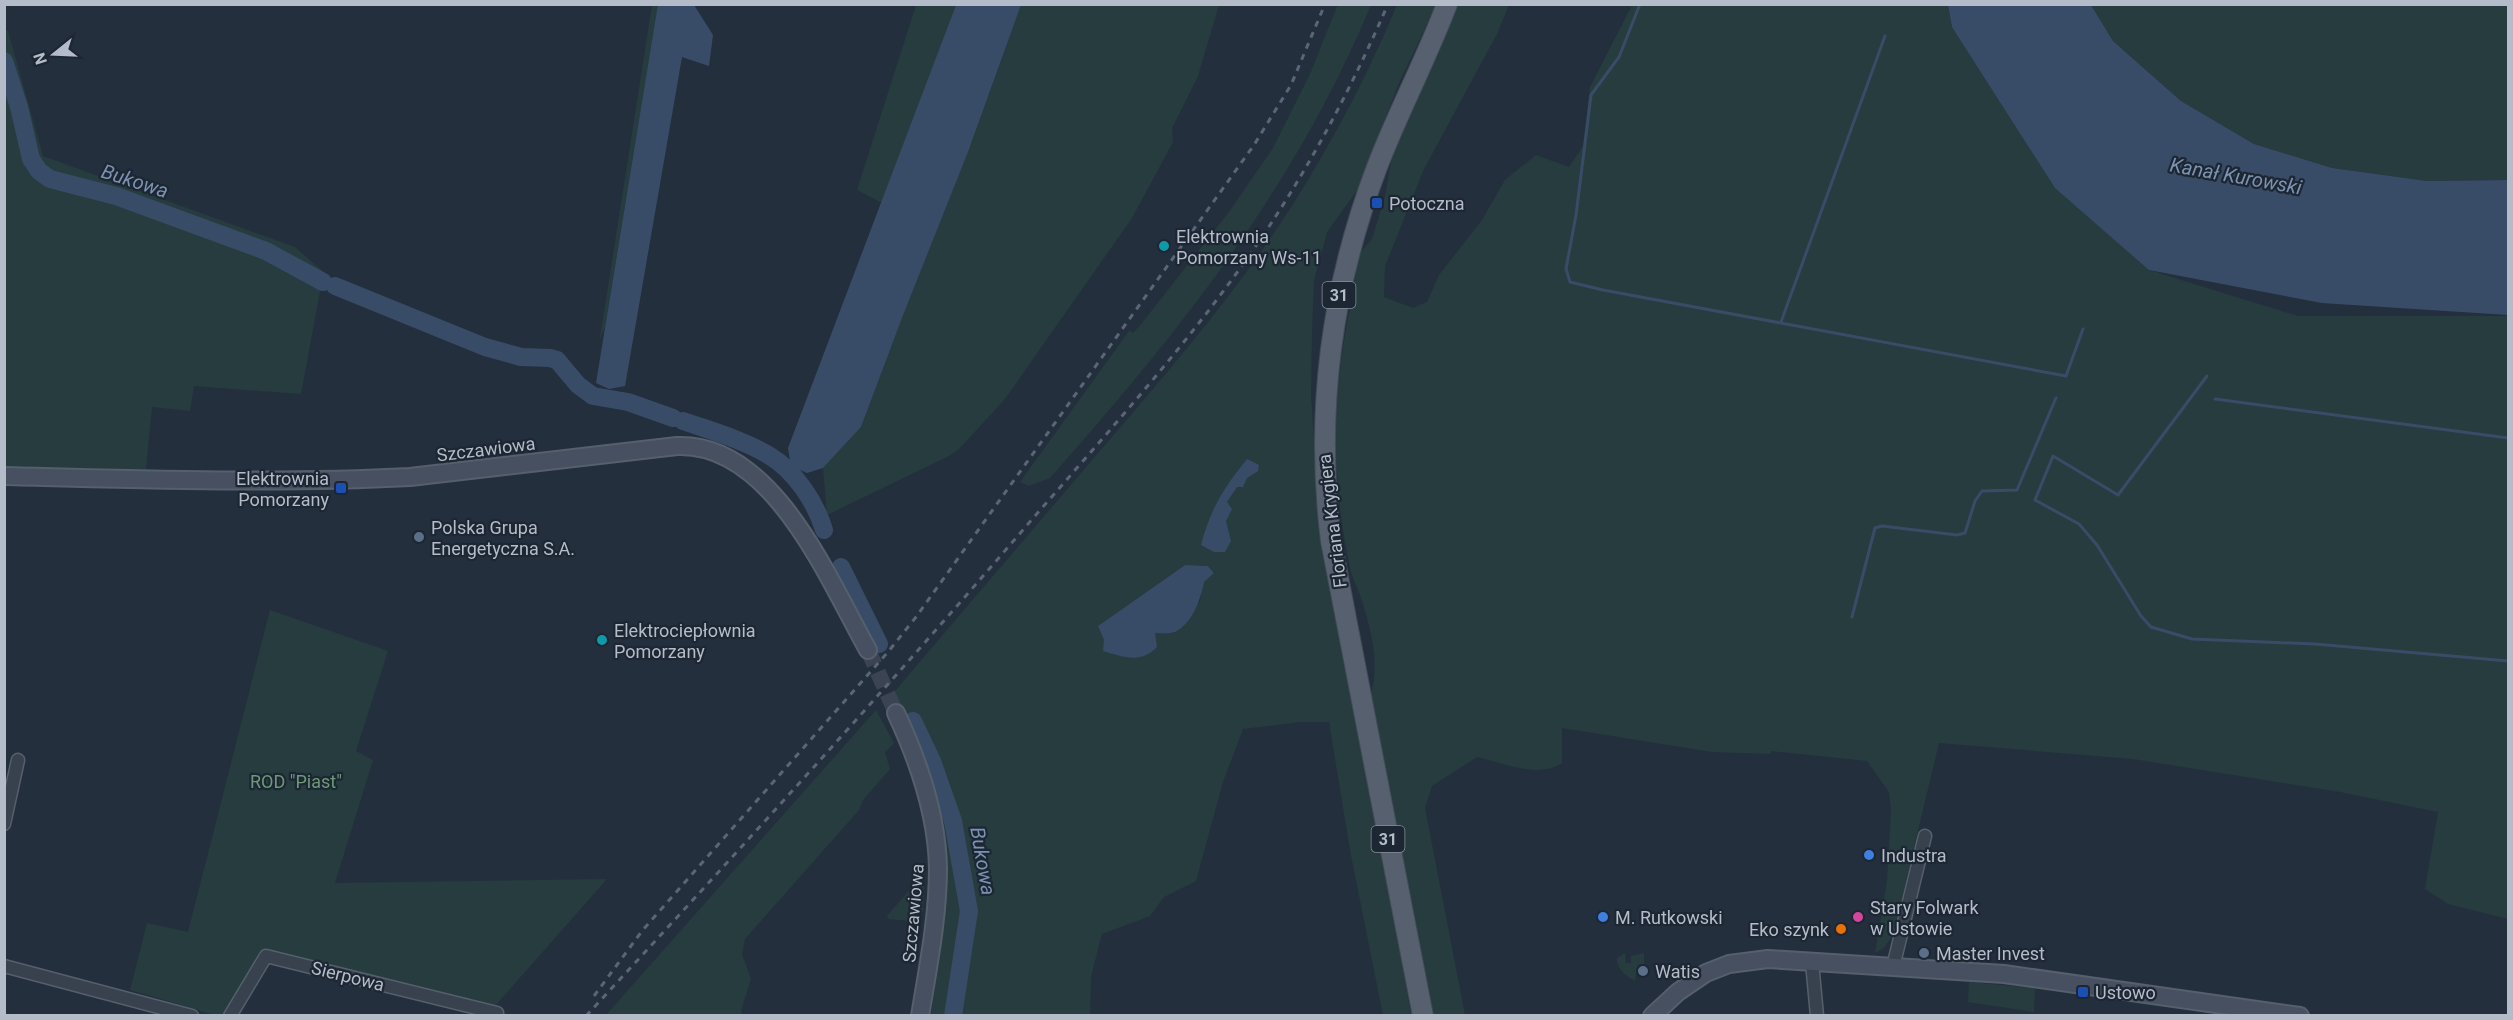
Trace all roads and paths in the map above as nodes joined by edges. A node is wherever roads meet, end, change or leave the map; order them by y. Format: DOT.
graph roads {
  1 [pos="1447,4"];
  2 [pos="4,476"];
  3 [pos="868,650"];
  4 [pos="896,713"];
  5 [pos="18,760"];
  6 [pos="4,824"];
  7 [pos="1925,836"];
  8 [pos="1812,962"];
  9 [pos="4,966"];
  10 [pos="1893,967"];
  11 [pos="496,1014"];
  12 [pos="192,1016"];
  13 [pos="230,1016"];
  14 [pos="920,1016"];
  15 [pos="1423,1016"];
  16 [pos="1652,1016"];
  17 [pos="1817,1016"];
  18 [pos="2300,1016"];
  1 -- 15 [label="main road, Floriana Krygiera / 31"];
  2 -- 3 [label="street, Szczawiowa"];
  4 -- 14 [label="street, Szczawiowa"];
  5 -- 6 [label="street"];
  7 -- 10 [label="street"];
  8 -- 10 [label="street"];
  8 -- 16 [label="street"];
  8 -- 17 [label="street"];
  9 -- 12 [label="street"];
  10 -- 18 [label="street"];
  11 -- 13 [label="street, Sierpowa"];
}
